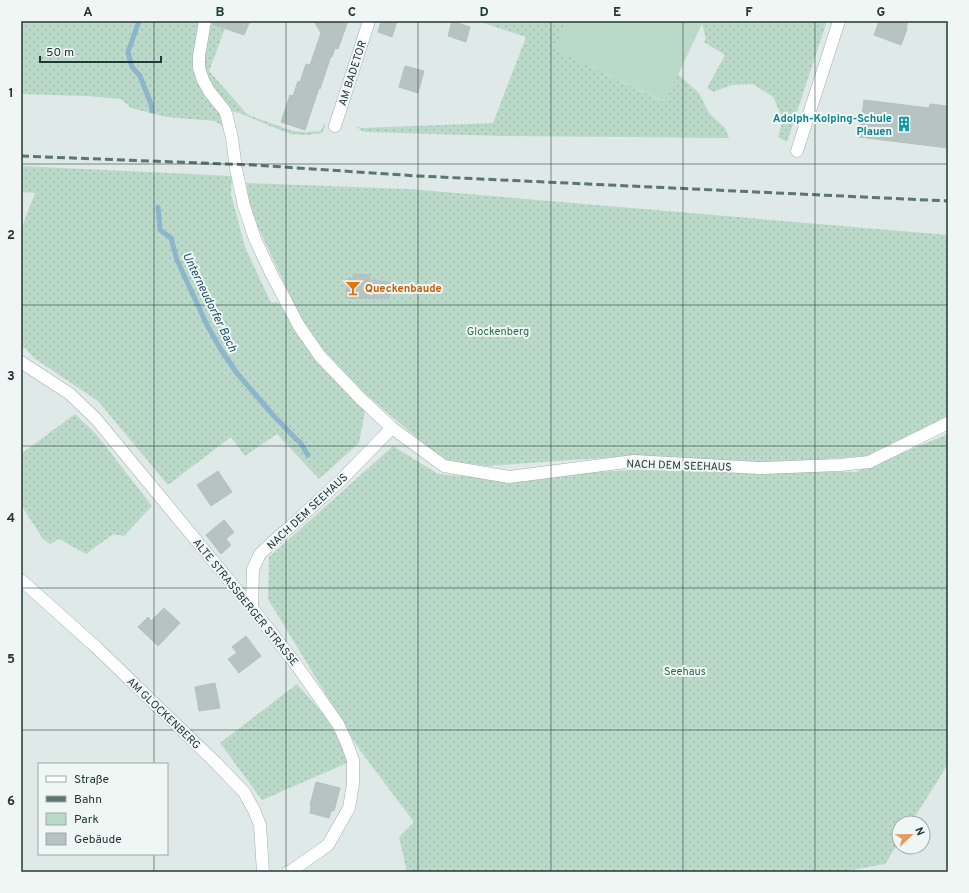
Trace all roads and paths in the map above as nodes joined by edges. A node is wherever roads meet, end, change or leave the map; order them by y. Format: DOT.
graph roads {
  1 [pos="204,21"];
  2 [pos="369,21"];
  3 [pos="839,21"];
  4 [pos="335,126"];
  5 [pos="797,151"];
  6 [pos="21,362"];
  7 [pos="948,423"];
  8 [pos="392,428"];
  9 [pos="21,580"];
  10 [pos="252,608"];
  11 [pos="263,872"];
  12 [pos="288,872"];
  1 -- 8 [label="street, NACH DEM SEEHAUS"];
  2 -- 4 [label="street, AM BADETOR"];
  3 -- 5 [label="street"];
  6 -- 10 [label="street, ALTE STRASSBERGER STRASSE"];
  7 -- 8 [label="street, NACH DEM SEEHAUS"];
  8 -- 10 [label="street, NACH DEM SEEHAUS"];
  9 -- 11 [label="street, AM GLOCKENBERG"];
  10 -- 12 [label="street, ALTE STRASSBERGER STRASSE"];
}
